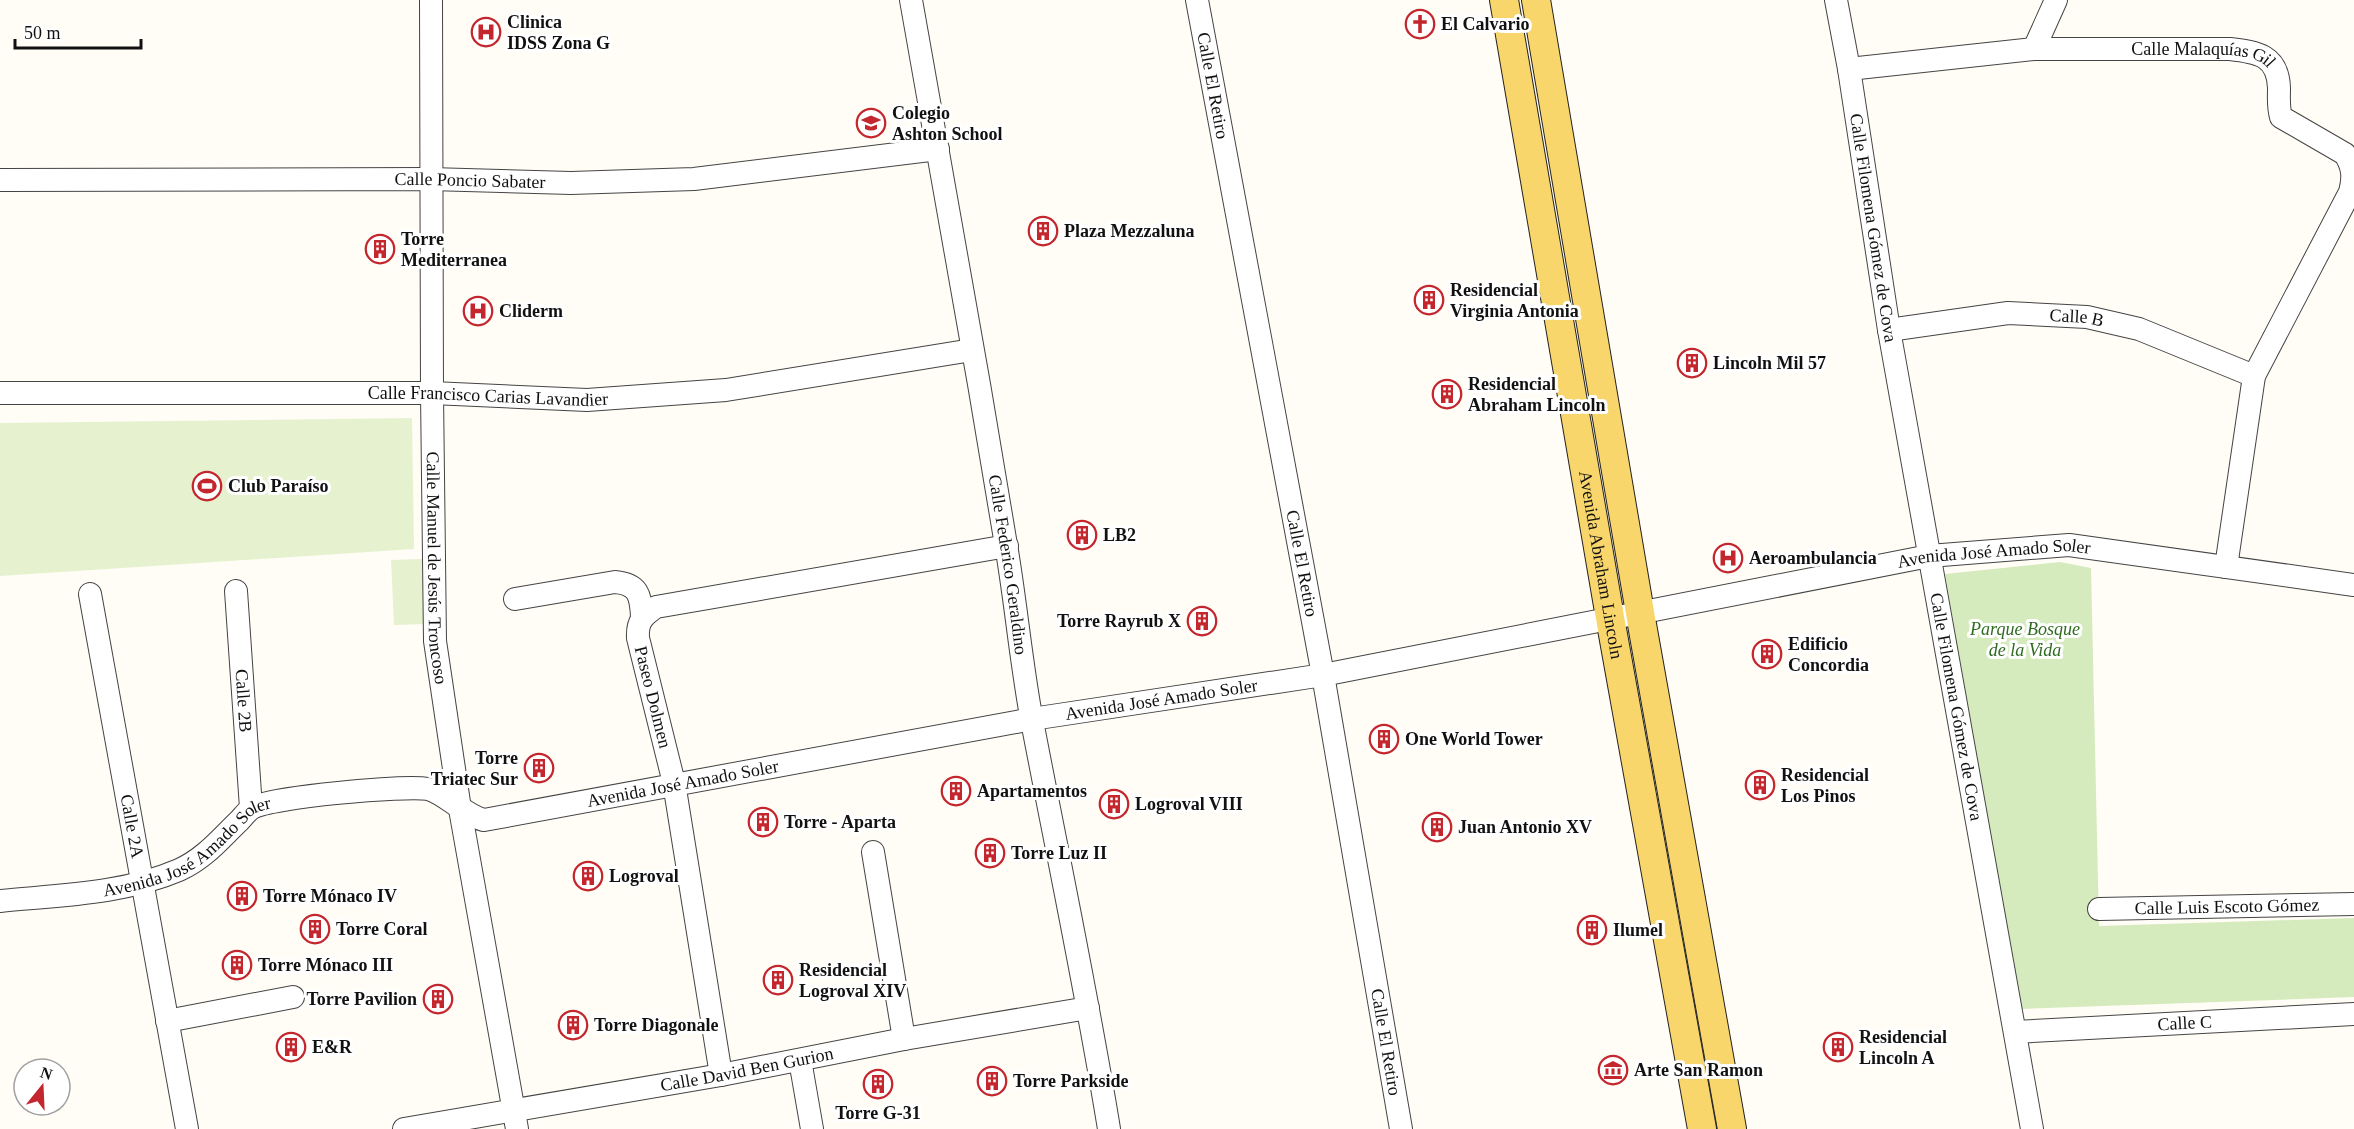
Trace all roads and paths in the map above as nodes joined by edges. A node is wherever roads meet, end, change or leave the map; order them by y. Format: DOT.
graph roads {
  1 [pos="431,0"];
  2 [pos="911,0"];
  3 [pos="1197,0"];
  4 [pos="1504,0"];
  5 [pos="1536,0"];
  6 [pos="1836,0"];
  7 [pos="2056,0"];
  8 [pos="2034,49"];
  9 [pos="1849,69"];
  10 [pos="938,148"];
  11 [pos="430,179"];
  12 [pos="0,180"];
  13 [pos="1889,330"];
  14 [pos="972,350"];
  15 [pos="2254,376"];
  16 [pos="0,393"];
  17 [pos="432,393"];
  18 [pos="1006,546"];
  19 [pos="1929,556"];
  20 [pos="2226,567"];
  21 [pos="2354,585"];
  22 [pos="236,591"];
  23 [pos="90,594"];
  24 [pos="515,599"];
  25 [pos="1640,615"];
  26 [pos="642,617"];
  27 [pos="1610,620"];
  28 [pos="1323,675"];
  29 [pos="1032,719"];
  30 [pos="674,783"];
  31 [pos="251,808"];
  32 [pos="460,809"];
  33 [pos="873,852"];
  34 [pos="142,883"];
  35 [pos="0,901"];
  36 [pos="2354,904"];
  37 [pos="2099,909"];
  38 [pos="293,997"];
  39 [pos="1088,1008"];
  40 [pos="2354,1014"];
  41 [pos="167,1022"];
  42 [pos="2014,1032"];
  43 [pos="904,1039"];
  44 [pos="800,1060"];
  45 [pos="721,1075"];
  46 [pos="515,1119"];
  47 [pos="187,1129"];
  48 [pos="404,1129"];
  49 [pos="812,1129"];
  50 [pos="1109,1129"];
  51 [pos="1401,1129"];
  52 [pos="1702,1129"];
  53 [pos="1732,1129"];
  54 [pos="2032,1129"];
  1 -- 11 [label="street, Calle Manuel de Jesús Troncoso"];
  2 -- 10 [label="street, Calle Federico Geraldino"];
  3 -- 28 [label="street, Calle El Retiro"];
  4 -- 27 [label="main road, Avenida Abraham Lincoln"];
  5 -- 25 [label="main road, Avenida Abraham Lincoln"];
  6 -- 9 [label="street, Calle Filomena Gómez de Cova"];
  7 -- 8 [label="street"];
  8 -- 9 [label="street, Calle Malaquías Gil"];
  8 -- 15 [label="street, Calle Malaquías Gil"];
  9 -- 13 [label="street, Calle Filomena Gómez de Cova"];
  10 -- 11 [label="street, Calle Poncio Sabater"];
  10 -- 14 [label="street, Calle Federico Geraldino"];
  11 -- 12 [label="street, Calle Poncio Sabater"];
  11 -- 17 [label="street, Calle Manuel de Jesús Troncoso"];
  13 -- 15 [label="street, Calle B"];
  13 -- 19 [label="street, Calle Filomena Gómez de Cova"];
  14 -- 17 [label="street, Calle Francisco Carias Lavandier"];
  14 -- 18 [label="street, Calle Federico Geraldino"];
  15 -- 20 [label="street, Calle Malaquías Gil"];
  16 -- 17 [label="street, Calle Francisco Carias Lavandier"];
  17 -- 32 [label="street, Calle Manuel de Jesús Troncoso"];
  18 -- 26 [label="street"];
  18 -- 29 [label="street, Calle Federico Geraldino"];
  19 -- 20 [label="street, Avenida José Amado Soler"];
  19 -- 25 [label="street, Avenida José Amado Soler"];
  19 -- 42 [label="street, Calle Filomena Gómez de Cova"];
  20 -- 21 [label="street, Avenida José Amado Soler"];
  22 -- 31 [label="street, Calle 2B"];
  23 -- 34 [label="street, Calle 2A"];
  24 -- 26 [label="street, Paseo Dolmen"];
  25 -- 27 [label="street, Avenida José Amado Soler"];
  25 -- 53 [label="main road, Avenida Abraham Lincoln"];
  26 -- 30 [label="street, Paseo Dolmen"];
  27 -- 28 [label="street, Avenida José Amado Soler"];
  27 -- 52 [label="main road, Avenida Abraham Lincoln"];
  28 -- 29 [label="street, Avenida José Amado Soler"];
  28 -- 51 [label="street, Calle El Retiro"];
  29 -- 30 [label="street, Avenida José Amado Soler"];
  29 -- 39 [label="street, Calle Federico Geraldino"];
  30 -- 32 [label="street, Avenida José Amado Soler"];
  30 -- 45 [label="street, Paseo Dolmen"];
  31 -- 32 [label="street, Avenida José Amado Soler"];
  31 -- 34 [label="street, Avenida José Amado Soler"];
  32 -- 46 [label="street, Calle Manuel de Jesús Troncoso"];
  33 -- 43 [label="street"];
  34 -- 35 [label="street, Avenida José Amado Soler"];
  34 -- 41 [label="street, Calle 2A"];
  36 -- 37 [label="street, Calle Luis Escoto Gómez"];
  38 -- 41 [label="street"];
  39 -- 43 [label="street, Calle David Ben Gurion"];
  39 -- 50 [label="street, Calle Federico Geraldino"];
  40 -- 42 [label="street, Calle C"];
  41 -- 47 [label="street, Calle 2A"];
  42 -- 54 [label="street, Calle Filomena Gómez de Cova"];
  43 -- 44 [label="street, Calle David Ben Gurion"];
  44 -- 45 [label="street, Calle David Ben Gurion"];
  44 -- 49 [label="street"];
  45 -- 46 [label="street, Calle David Ben Gurion"];
  46 -- 48 [label="street, Calle David Ben Gurion"];
}
